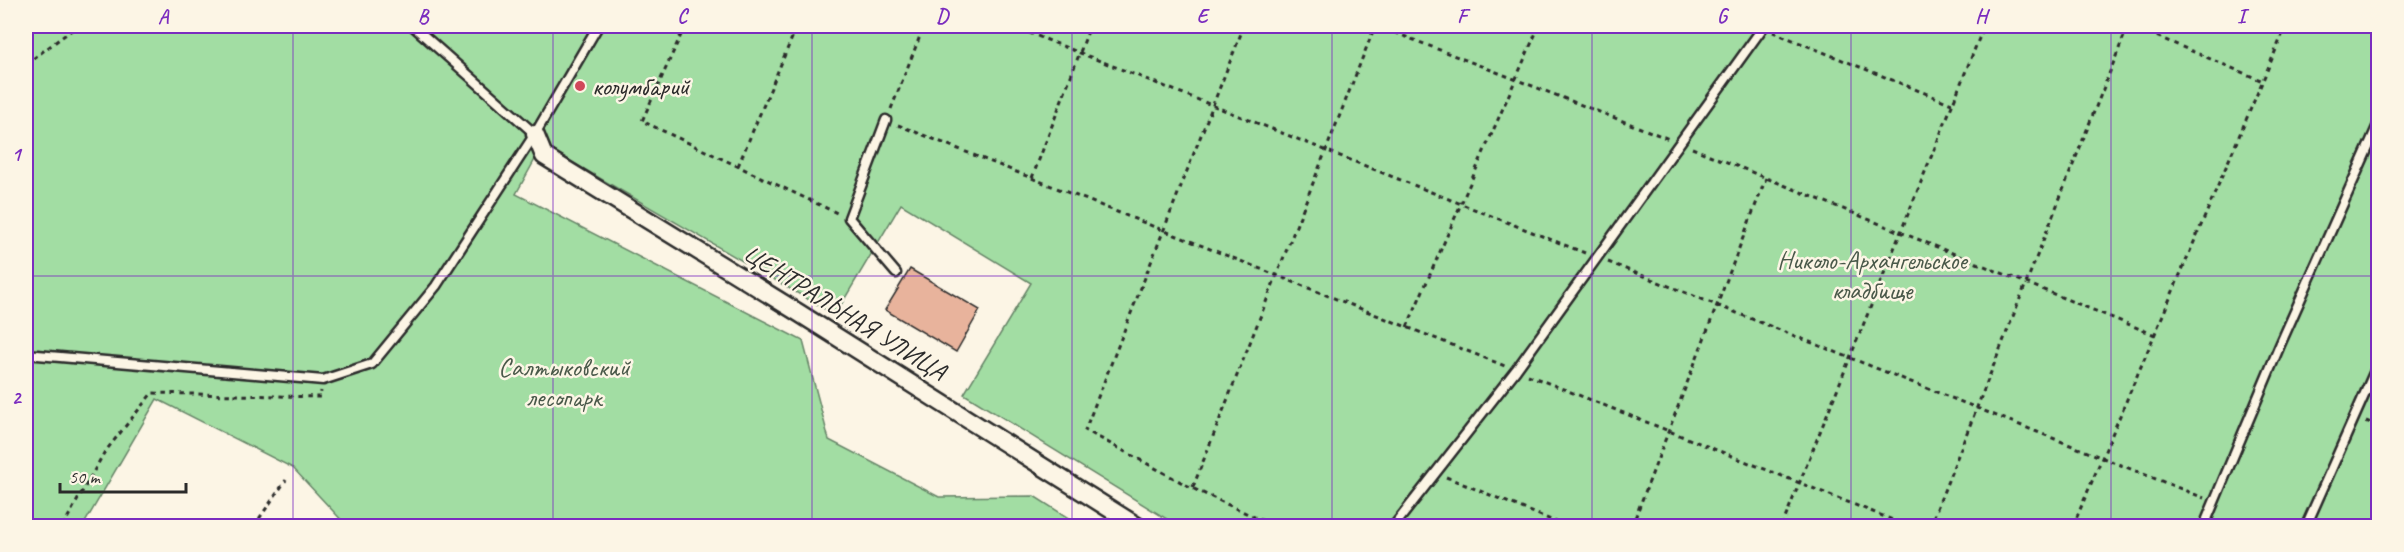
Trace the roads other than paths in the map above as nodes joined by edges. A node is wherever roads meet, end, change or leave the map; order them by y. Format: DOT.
graph roads {
  1 [pos="413,26"];
  2 [pos="598,26"];
  3 [pos="1763,27"];
  4 [pos="886,120"];
  5 [pos="2379,125"];
  6 [pos="535,134"];
  7 [pos="896,273"];
  8 [pos="26,354"];
  9 [pos="2379,364"];
  10 [pos="1137,526"];
  11 [pos="1394,526"];
  12 [pos="2204,526"];
  13 [pos="2306,526"];
  1 -- 6 [label="lane"];
  2 -- 6 [label="lane"];
  3 -- 11 [label="lane"];
  4 -- 7 [label="lane"];
  5 -- 12 [label="lane"];
  6 -- 8 [label="lane"];
  6 -- 10 [label="street, ЦЕНТРАЛЬНАЯ УЛИЦА"];
  9 -- 13 [label="lane"];
}
